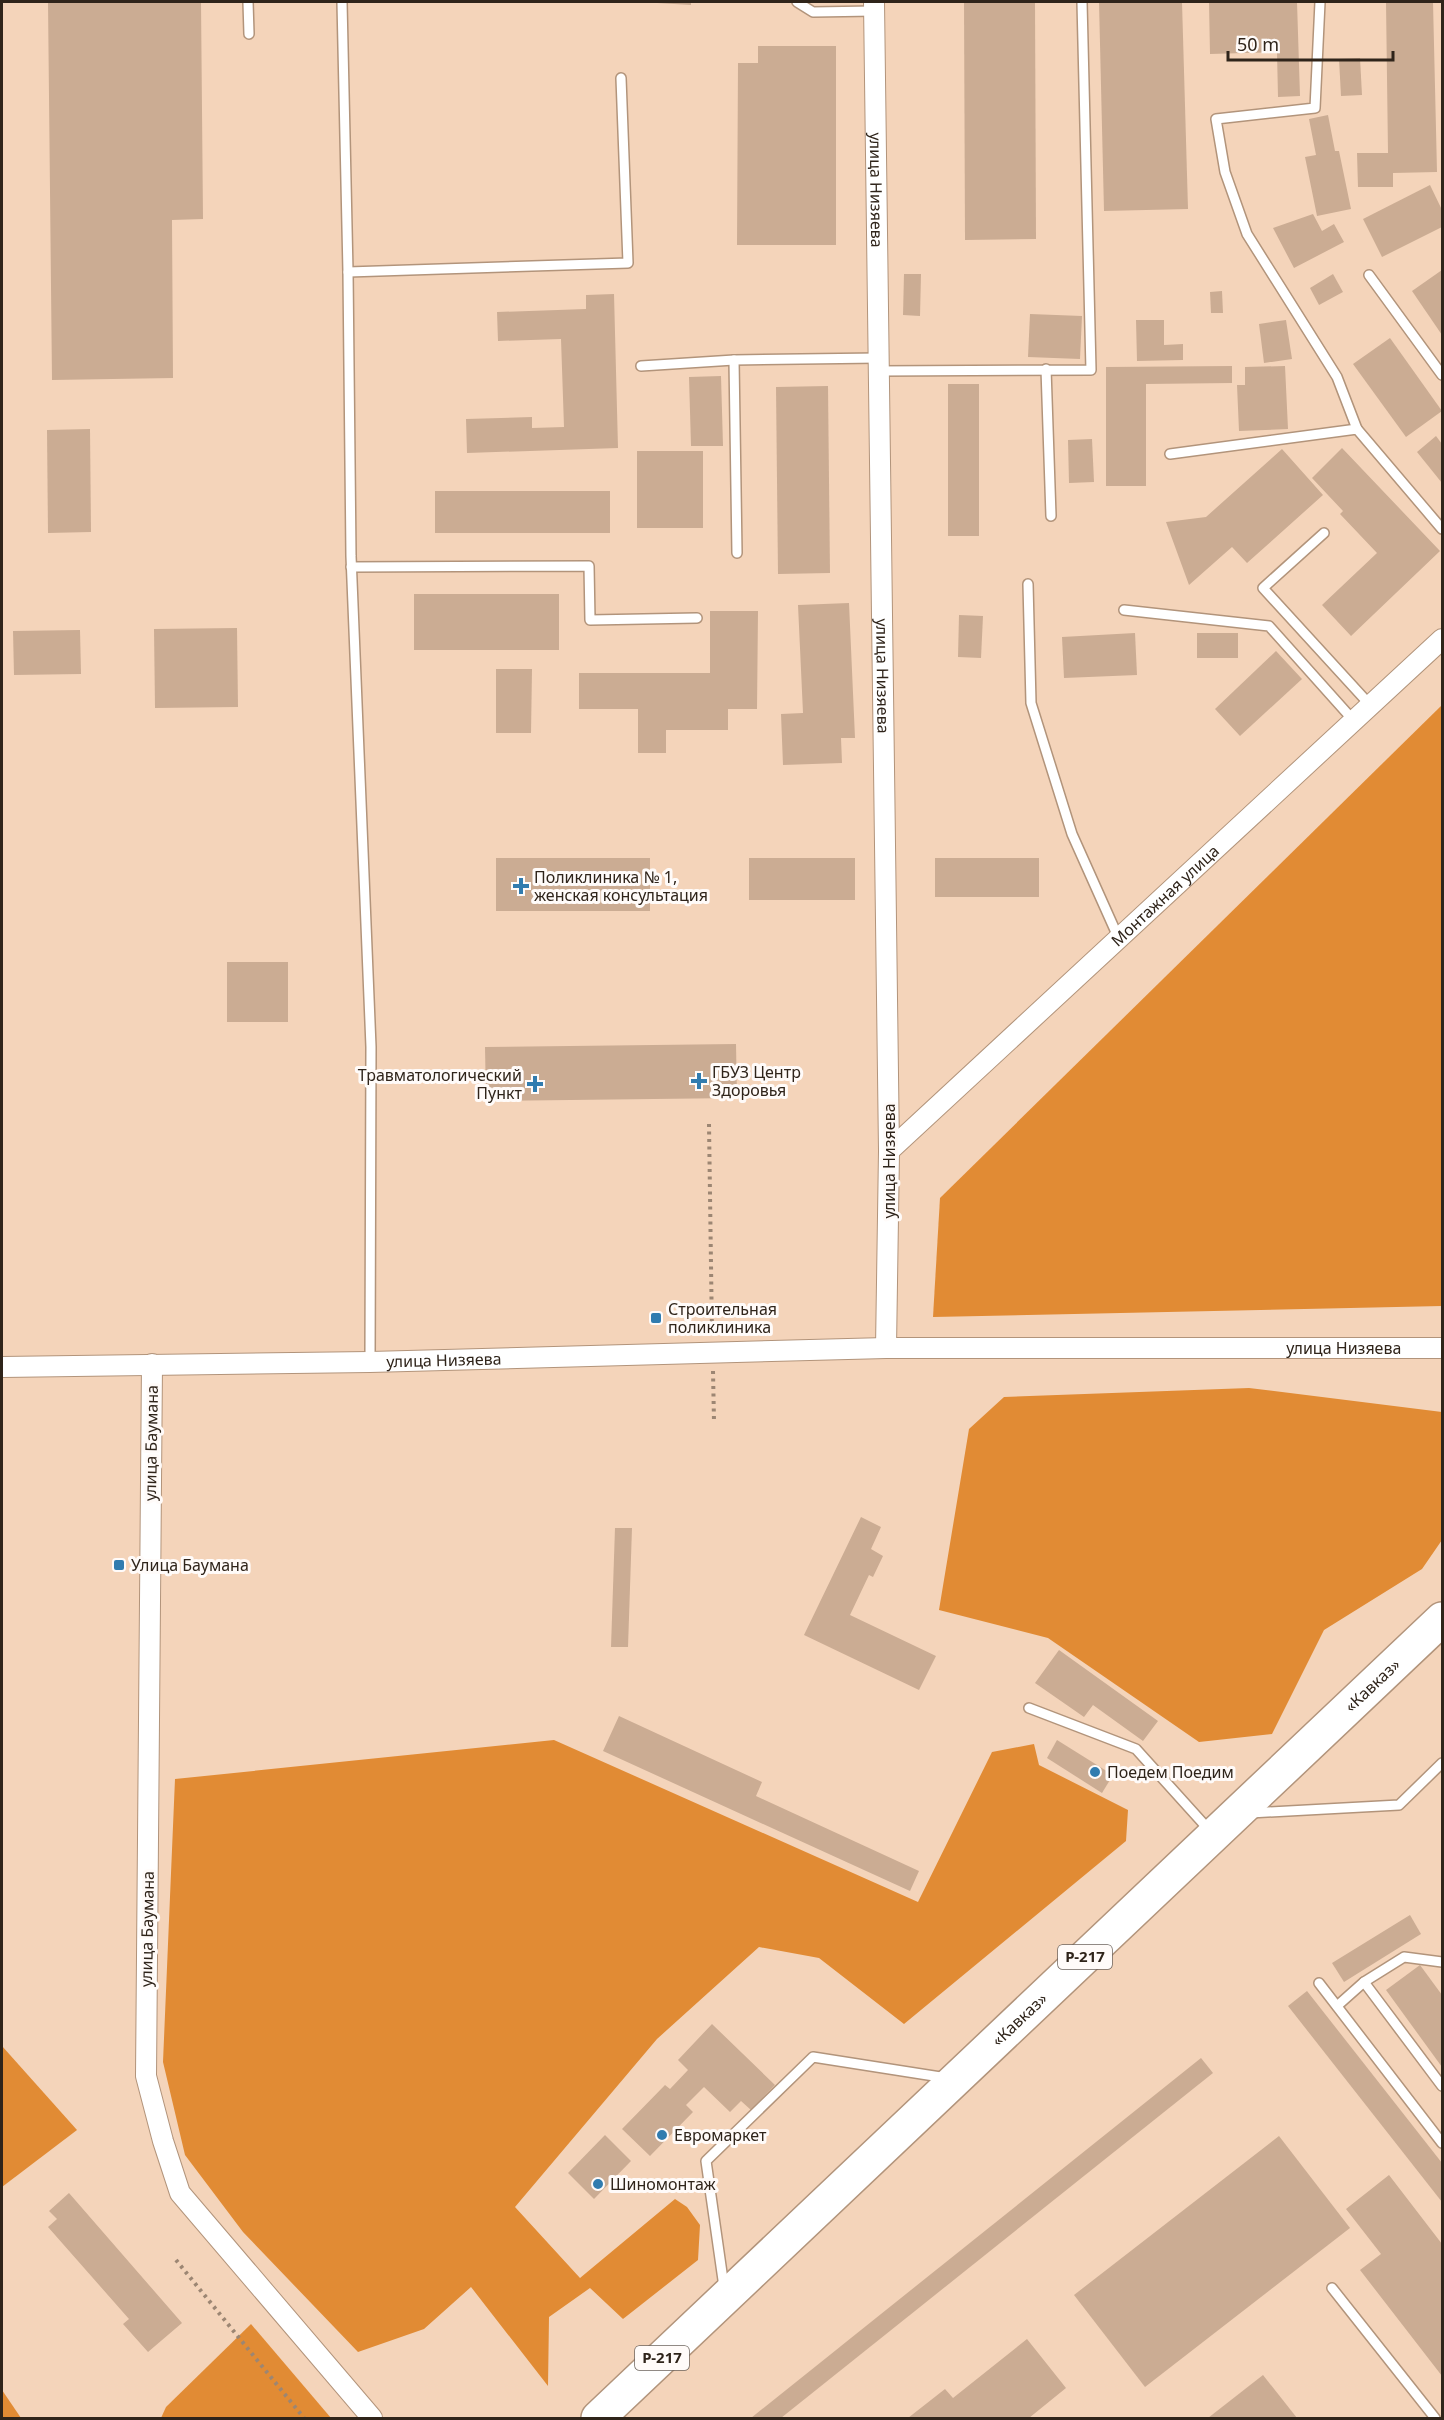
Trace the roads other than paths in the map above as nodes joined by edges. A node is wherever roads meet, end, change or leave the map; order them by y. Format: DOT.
graph roads {
  1 [pos="248,2"];
  2 [pos="342,2"];
  3 [pos="797,2"];
  4 [pos="1082,2"];
  5 [pos="1320,2"];
  6 [pos="874,6"];
  7 [pos="249,34"];
  8 [pos="621,78"];
  9 [pos="348,272"];
  10 [pos="1369,275"];
  11 [pos="734,360"];
  12 [pos="879,365"];
  13 [pos="641,366"];
  14 [pos="1046,369"];
  15 [pos="1443,375"];
  16 [pos="1357,429"];
  17 [pos="1170,454"];
  18 [pos="1051,516"];
  19 [pos="1443,529"];
  20 [pos="1324,533"];
  21 [pos="737,553"];
  22 [pos="351,567"];
  23 [pos="1028,584"];
  24 [pos="1124,609"];
  25 [pos="697,618"];
  26 [pos="1443,639"];
  27 [pos="1371,706"];
  28 [pos="1354,721"];
  29 [pos="1119,939"];
  30 [pos="890,1151"];
  31 [pos="886,1348"];
  32 [pos="1443,1348"];
  33 [pos="370,1362"];
  34 [pos="152,1364"];
  35 [pos="2,1367"];
  36 [pos="1443,1619"];
  37 [pos="1029,1708"];
  38 [pos="1443,1763"];
  39 [pos="1225,1824"];
  40 [pos="1443,1962"];
  41 [pos="1364,1982"];
  42 [pos="1319,1983"];
  43 [pos="1337,2006"];
  44 [pos="956,2079"];
  45 [pos="1443,2086"];
  46 [pos="1443,2143"];
  47 [pos="1332,2288"];
  48 [pos="726,2298"];
  49 [pos="372,2418"];
  50 [pos="598,2418"];
  51 [pos="1435,2418"];
  1 -- 7 [label="lane"];
  2 -- 9 [label="lane"];
  3 -- 6 [label="lane"];
  4 -- 14 [label="lane"];
  5 -- 16 [label="lane"];
  6 -- 12 [label="street, улица Низяева"];
  8 -- 9 [label="lane"];
  9 -- 22 [label="lane"];
  10 -- 15 [label="lane"];
  11 -- 12 [label="lane"];
  11 -- 13 [label="lane"];
  11 -- 21 [label="lane"];
  12 -- 14 [label="lane"];
  12 -- 30 [label="street, улица Низяева"];
  14 -- 18 [label="lane"];
  16 -- 17 [label="lane"];
  16 -- 19 [label="lane"];
  20 -- 27 [label="lane"];
  22 -- 25 [label="lane"];
  22 -- 33 [label="lane"];
  23 -- 29 [label="lane"];
  24 -- 28 [label="lane"];
  26 -- 27 [label="street, Монтажная улица"];
  27 -- 28 [label="street, Монтажная улица"];
  28 -- 29 [label="street, Монтажная улица"];
  29 -- 30 [label="street, Монтажная улица"];
  30 -- 31 [label="street, улица Низяева"];
  31 -- 32 [label="street, улица Низяева"];
  31 -- 33 [label="street, улица Низяева"];
  33 -- 34 [label="street, улица Низяева"];
  34 -- 35 [label="street, улица Низяева"];
  34 -- 49 [label="street, улица Баумана"];
  36 -- 39 [label="highway, «Кавказ» / Р-217"];
  37 -- 39 [label="lane"];
  38 -- 39 [label="lane"];
  39 -- 44 [label="highway, «Кавказ» / Р-217"];
  40 -- 41 [label="lane"];
  41 -- 43 [label="lane"];
  41 -- 45 [label="lane"];
  42 -- 43 [label="lane"];
  43 -- 46 [label="lane"];
  44 -- 48 [label="highway, «Кавказ» / Р-217"];
  44 -- 48 [label="lane"];
  47 -- 51 [label="lane"];
  48 -- 50 [label="highway, «Кавказ» / Р-217"];
}
